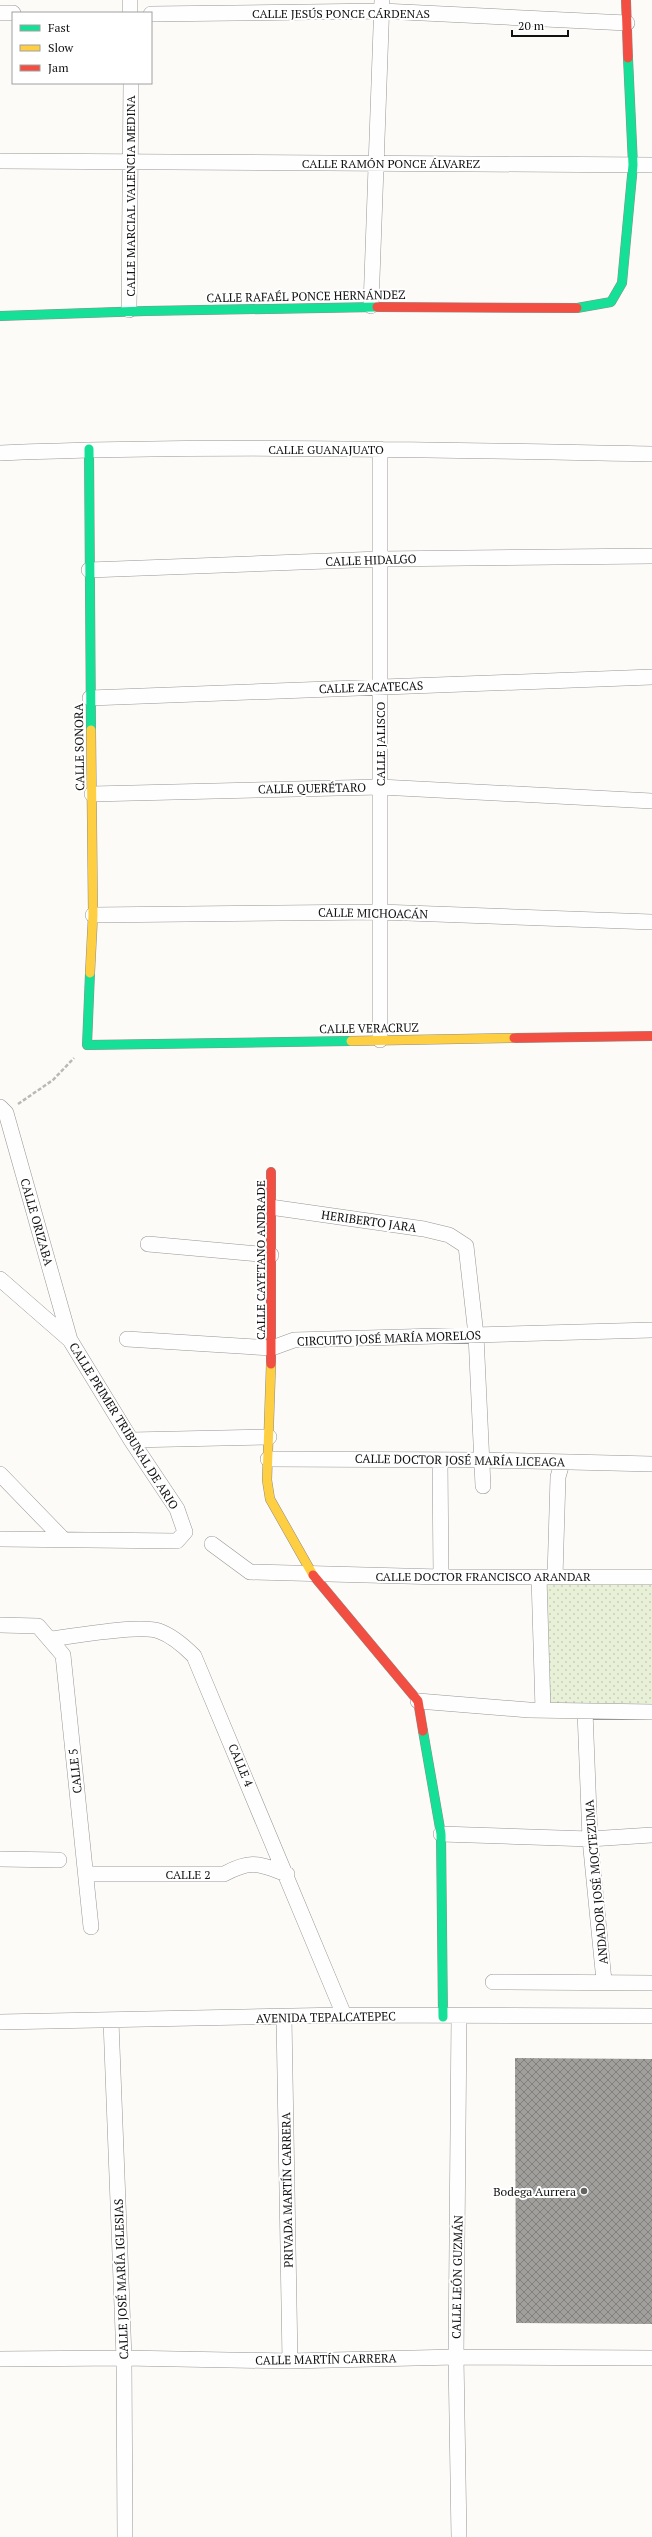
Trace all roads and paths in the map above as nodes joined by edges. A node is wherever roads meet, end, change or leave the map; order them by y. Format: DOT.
graph roads {
  1 [pos="130,0"];
  2 [pos="626,0"];
  3 [pos="382,5"];
  4 [pos="130,12"];
  5 [pos="0,13"];
  6 [pos="12,13"];
  7 [pos="152,14"];
  8 [pos="627,23"];
  9 [pos="130,84"];
  10 [pos="0,161"];
  11 [pos="131,162"];
  12 [pos="377,162"];
  13 [pos="633,165"];
  14 [pos="652,165"];
  15 [pos="371,306"];
  16 [pos="129,310"];
  17 [pos="0,316"];
  18 [pos="89,449"];
  19 [pos="380,449"];
  20 [pos="0,453"];
  21 [pos="652,454"];
  22 [pos="652,556"];
  23 [pos="380,559"];
  24 [pos="89,570"];
  25 [pos="652,677"];
  26 [pos="380,687"];
  27 [pos="90,698"];
  28 [pos="380,787"];
  29 [pos="92,794"];
  30 [pos="652,801"];
  31 [pos="380,912"];
  32 [pos="93,915"];
  33 [pos="652,922"];
  34 [pos="652,1036"];
  35 [pos="380,1040"];
  36 [pos="87,1045"];
  37 [pos="3,1110"];
  38 [pos="271,1172"];
  39 [pos="270,1207"];
  40 [pos="148,1244"];
  41 [pos="271,1255"];
  42 [pos="0,1279"];
  43 [pos="652,1330"];
  44 [pos="476,1335"];
  45 [pos="126,1339"];
  46 [pos="70,1340"];
  47 [pos="272,1348"];
  48 [pos="269,1437"];
  49 [pos="130,1440"];
  50 [pos="268,1459"];
  51 [pos="440,1460"];
  52 [pos="482,1460"];
  53 [pos="562,1463"];
  54 [pos="652,1464"];
  55 [pos="0,1474"];
  56 [pos="483,1486"];
  57 [pos="0,1538"];
  58 [pos="64,1540"];
  59 [pos="212,1544"];
  60 [pos="313,1575"];
  61 [pos="441,1577"];
  62 [pos="539,1577"];
  63 [pos="555,1577"];
  64 [pos="652,1577"];
  65 [pos="0,1625"];
  66 [pos="52,1639"];
  67 [pos="418,1701"];
  68 [pos="536,1710"];
  69 [pos="585,1711"];
  70 [pos="652,1712"];
  71 [pos="441,1834"];
  72 [pos="652,1835"];
  73 [pos="590,1839"];
  74 [pos="0,1859"];
  75 [pos="59,1860"];
  76 [pos="86,1874"];
  77 [pos="287,1874"];
  78 [pos="91,1927"];
  79 [pos="604,1981"];
  80 [pos="493,1982"];
  81 [pos="652,1983"];
  82 [pos="344,2015"];
  83 [pos="459,2016"];
  84 [pos="652,2016"];
  85 [pos="443,2017"];
  86 [pos="284,2018"];
  87 [pos="111,2021"];
  88 [pos="0,2022"];
  89 [pos="456,2357"];
  90 [pos="124,2358"];
  91 [pos="652,2358"];
  92 [pos="0,2360"];
  93 [pos="290,2361"];
  94 [pos="126,2537"];
  95 [pos="459,2537"];
  1 -- 4 [label="street"];
  2 -- 8 [label="street"];
  3 -- 7 [label="street, CALLE JESÚS PONCE CÁRDENAS"];
  3 -- 8 [label="street, CALLE JESÚS PONCE CÁRDENAS"];
  3 -- 12 [label="street"];
  5 -- 6 [label="street"];
  8 -- 13 [label="street"];
  9 -- 11 [label="street, CALLE MARCIAL VALENCIA MEDINA"];
  10 -- 11 [label="street, CALLE RAMÓN PONCE ÁLVAREZ"];
  11 -- 12 [label="street, CALLE RAMÓN PONCE ÁLVAREZ"];
  11 -- 16 [label="street, CALLE MARCIAL VALENCIA MEDINA"];
  12 -- 13 [label="street, CALLE RAMÓN PONCE ÁLVAREZ"];
  12 -- 15 [label="street"];
  13 -- 14 [label="street, CALLE RAMÓN PONCE ÁLVAREZ"];
  13 -- 15 [label="street, CALLE RAFAÉL PONCE HERNÁNDEZ"];
  15 -- 16 [label="street, CALLE RAFAÉL PONCE HERNÁNDEZ"];
  16 -- 17 [label="street, CALLE RAFAÉL PONCE HERNÁNDEZ"];
  18 -- 19 [label="street, CALLE GUANAJUATO"];
  18 -- 20 [label="street, CALLE GUANAJUATO"];
  18 -- 24 [label="street, CALLE SONORA"];
  19 -- 21 [label="street, CALLE GUANAJUATO"];
  19 -- 23 [label="street, CALLE JALISCO"];
  22 -- 23 [label="street, CALLE HIDALGO"];
  23 -- 24 [label="street, CALLE HIDALGO"];
  23 -- 26 [label="street, CALLE JALISCO"];
  24 -- 27 [label="street, CALLE SONORA"];
  25 -- 26 [label="street, CALLE ZACATECAS"];
  26 -- 27 [label="street, CALLE ZACATECAS"];
  26 -- 28 [label="street, CALLE JALISCO"];
  27 -- 29 [label="street, CALLE SONORA"];
  28 -- 29 [label="street, CALLE QUERÉTARO"];
  28 -- 30 [label="street, CALLE QUERÉTARO"];
  28 -- 31 [label="street, CALLE JALISCO"];
  29 -- 32 [label="street, CALLE SONORA"];
  31 -- 32 [label="street, CALLE MICHOACÁN"];
  31 -- 33 [label="street, CALLE MICHOACÁN"];
  31 -- 35 [label="street, CALLE JALISCO"];
  32 -- 36 [label="street, CALLE SONORA"];
  34 -- 35 [label="street, CALLE VERACRUZ"];
  35 -- 36 [label="street, CALLE VERACRUZ"];
  36 -- 37 [label="path"];
  37 -- 46 [label="street, CALLE ORIZABA"];
  38 -- 39 [label="street, CALLE CAYETANO ANDRADE"];
  39 -- 41 [label="street, CALLE CAYETANO ANDRADE"];
  39 -- 44 [label="street, HERIBERTO JARA"];
  40 -- 41 [label="street"];
  41 -- 47 [label="street, CALLE CAYETANO ANDRADE"];
  42 -- 46 [label="street, CALLE PRIMER TRIBUNAL DE ARIO"];
  43 -- 44 [label="street, CIRCUITO JOSÉ MARÍA MORELOS"];
  44 -- 47 [label="street, CIRCUITO JOSÉ MARÍA MORELOS"];
  44 -- 52 [label="street"];
  45 -- 47 [label="street"];
  46 -- 49 [label="street, CALLE PRIMER TRIBUNAL DE ARIO"];
  47 -- 48 [label="street"];
  48 -- 49 [label="street"];
  48 -- 50 [label="street"];
  49 -- 58 [label="street, CALLE PRIMER TRIBUNAL DE ARIO"];
  50 -- 51 [label="street, CALLE DOCTOR JOSÉ MARÍA LICEAGA"];
  50 -- 60 [label="street"];
  51 -- 52 [label="street, CALLE DOCTOR JOSÉ MARÍA LICEAGA"];
  51 -- 61 [label="street"];
  52 -- 53 [label="street, CALLE DOCTOR JOSÉ MARÍA LICEAGA"];
  52 -- 56 [label="street"];
  53 -- 54 [label="street, CALLE DOCTOR JOSÉ MARÍA LICEAGA"];
  53 -- 63 [label="street"];
  55 -- 58 [label="street"];
  57 -- 58 [label="street"];
  59 -- 60 [label="street, CALLE DOCTOR FRANCISCO ARANDAR"];
  60 -- 61 [label="street, CALLE DOCTOR FRANCISCO ARANDAR"];
  60 -- 67 [label="street"];
  61 -- 62 [label="street, CALLE DOCTOR FRANCISCO ARANDAR"];
  62 -- 63 [label="street, CALLE DOCTOR FRANCISCO ARANDAR"];
  62 -- 68 [label="street"];
  63 -- 64 [label="street, CALLE DOCTOR FRANCISCO ARANDAR"];
  65 -- 66 [label="street, CALLE 5"];
  66 -- 76 [label="street, CALLE 5"];
  66 -- 77 [label="street, CALLE 4"];
  67 -- 68 [label="street"];
  67 -- 71 [label="street"];
  68 -- 69 [label="street"];
  69 -- 70 [label="street"];
  69 -- 73 [label="street, ANDADOR JOSÉ MOCTEZUMA"];
  71 -- 73 [label="street"];
  71 -- 85 [label="street"];
  72 -- 73 [label="street"];
  73 -- 79 [label="street, ANDADOR JOSÉ MOCTEZUMA"];
  74 -- 75 [label="street"];
  76 -- 77 [label="street, CALLE 2"];
  76 -- 78 [label="street, CALLE 5"];
  77 -- 82 [label="street, CALLE 4"];
  79 -- 80 [label="street"];
  79 -- 81 [label="street"];
  82 -- 85 [label="street, AVENIDA TEPALCATEPEC"];
  82 -- 86 [label="street, AVENIDA TEPALCATEPEC"];
  83 -- 84 [label="street, AVENIDA TEPALCATEPEC"];
  83 -- 85 [label="street, AVENIDA TEPALCATEPEC"];
  83 -- 89 [label="street, CALLE LEÓN GUZMÁN"];
  86 -- 87 [label="street, AVENIDA TEPALCATEPEC"];
  86 -- 93 [label="street, PRIVADA MARTÍN CARRERA"];
  87 -- 88 [label="street, AVENIDA TEPALCATEPEC"];
  87 -- 90 [label="street, CALLE JOSÉ MARÍA IGLESIAS"];
  89 -- 91 [label="street, CALLE MARTÍN CARRERA"];
  89 -- 93 [label="street, CALLE MARTÍN CARRERA"];
  89 -- 95 [label="street, CALLE LEÓN GUZMÁN"];
  90 -- 92 [label="street, CALLE MARTÍN CARRERA"];
  90 -- 93 [label="street, CALLE MARTÍN CARRERA"];
  90 -- 94 [label="street, CALLE JOSÉ MARÍA IGLESIAS"];
}
